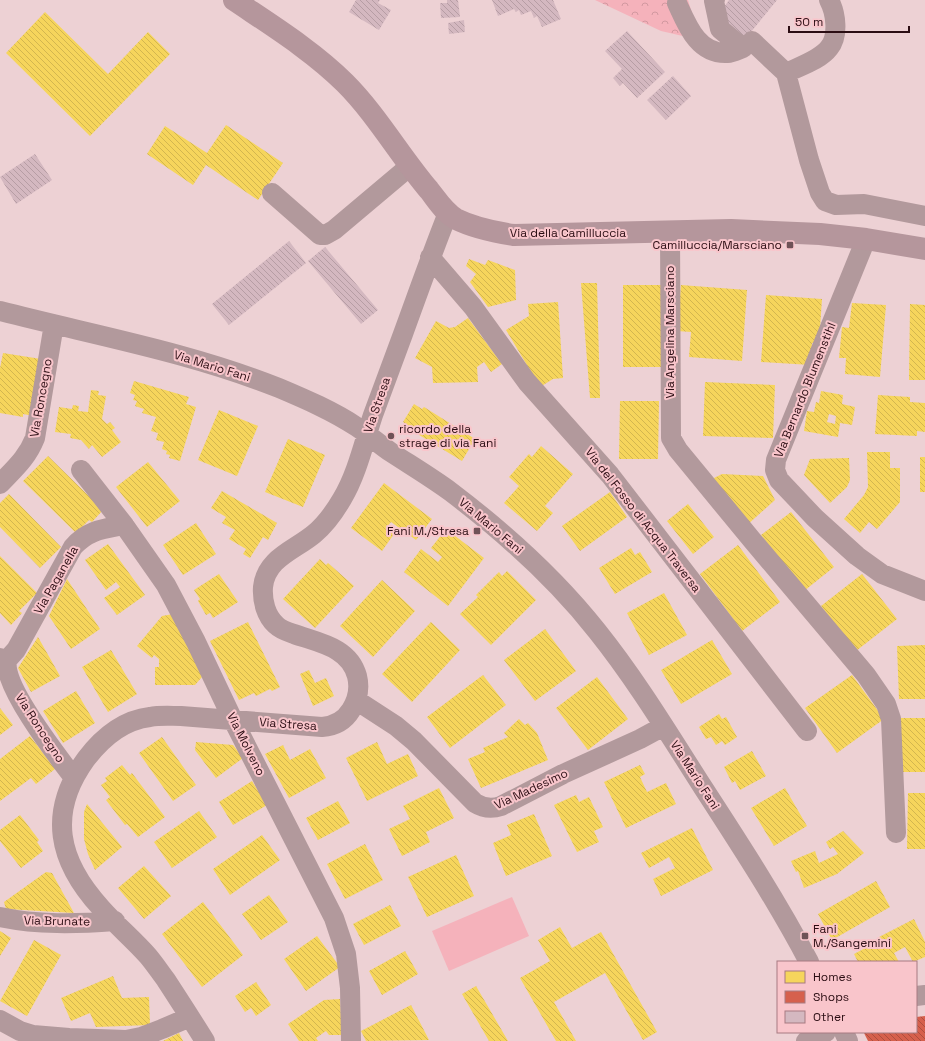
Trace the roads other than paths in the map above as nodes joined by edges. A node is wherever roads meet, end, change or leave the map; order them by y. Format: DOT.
graph roads {
  1 [pos="234,0"];
  2 [pos="715,0"];
  3 [pos="829,0"];
  4 [pos="677,3"];
  5 [pos="752,41"];
  6 [pos="786,73"];
  7 [pos="410,166"];
  8 [pos="272,193"];
  9 [pos="448,213"];
  10 [pos="925,216"];
  11 [pos="670,231"];
  12 [pos="866,239"];
  13 [pos="925,249"];
  14 [pos="430,257"];
  15 [pos="0,311"];
  16 [pos="54,324"];
  17 [pos="367,435"];
  18 [pos="81,470"];
  19 [pos="0,484"];
  20 [pos="124,525"];
  21 [pos="925,591"];
  22 [pos="4,659"];
  23 [pos="356,700"];
  24 [pos="233,720"];
  25 [pos="664,726"];
  26 [pos="807,731"];
  27 [pos="74,778"];
  28 [pos="896,833"];
  29 [pos="0,917"];
  30 [pos="115,921"];
  31 [pos="808,961"];
  32 [pos="190,1017"];
  33 [pos="0,1020"];
  34 [pos="824,1033"];
  35 [pos="205,1041"];
  36 [pos="351,1041"];
  37 [pos="806,1041"];
  1 -- 7 [label="main road, Via della Camilluccia"];
  2 -- 4 [label="street"];
  3 -- 6 [label="street"];
  5 -- 6 [label="street"];
  6 -- 10 [label="street"];
  7 -- 8 [label="street"];
  7 -- 9 [label="main road, Via della Camilluccia"];
  9 -- 11 [label="main road, Via della Camilluccia"];
  9 -- 14 [label="street, Via Stresa"];
  11 -- 12 [label="main road, Via della Camilluccia"];
  11 -- 28 [label="street, Via Angelina Marsciano"];
  12 -- 13 [label="main road, Via della Camilluccia"];
  12 -- 21 [label="street, Via Bernardo Blumenstihl"];
  14 -- 17 [label="street, Via Stresa"];
  14 -- 26 [label="street, Via del Fosso di Acqua Traversa"];
  15 -- 16 [label="street, Via Mario Fani"];
  16 -- 17 [label="street, Via Mario Fani"];
  16 -- 19 [label="street, Via Roncegno"];
  17 -- 23 [label="street, Via Stresa"];
  17 -- 25 [label="street, Via Mario Fani"];
  18 -- 20 [label="street, Via Molveno"];
  20 -- 22 [label="street, Via Paganella"];
  20 -- 24 [label="street, Via Molveno"];
  22 -- 27 [label="street, Via Roncegno"];
  23 -- 24 [label="street, Via Stresa"];
  23 -- 25 [label="street, Via Madesimo"];
  24 -- 27 [label="street, Via Stresa"];
  24 -- 36 [label="street, Via Molveno"];
  25 -- 31 [label="street, Via Mario Fani"];
  27 -- 30 [label="street, Via Stresa"];
  29 -- 30 [label="street, Via Brunate"];
  30 -- 32 [label="street, Via Stresa"];
  32 -- 33 [label="street"];
  32 -- 35 [label="street, Via Stresa"];
  34 -- 37 [label="street"];
}
